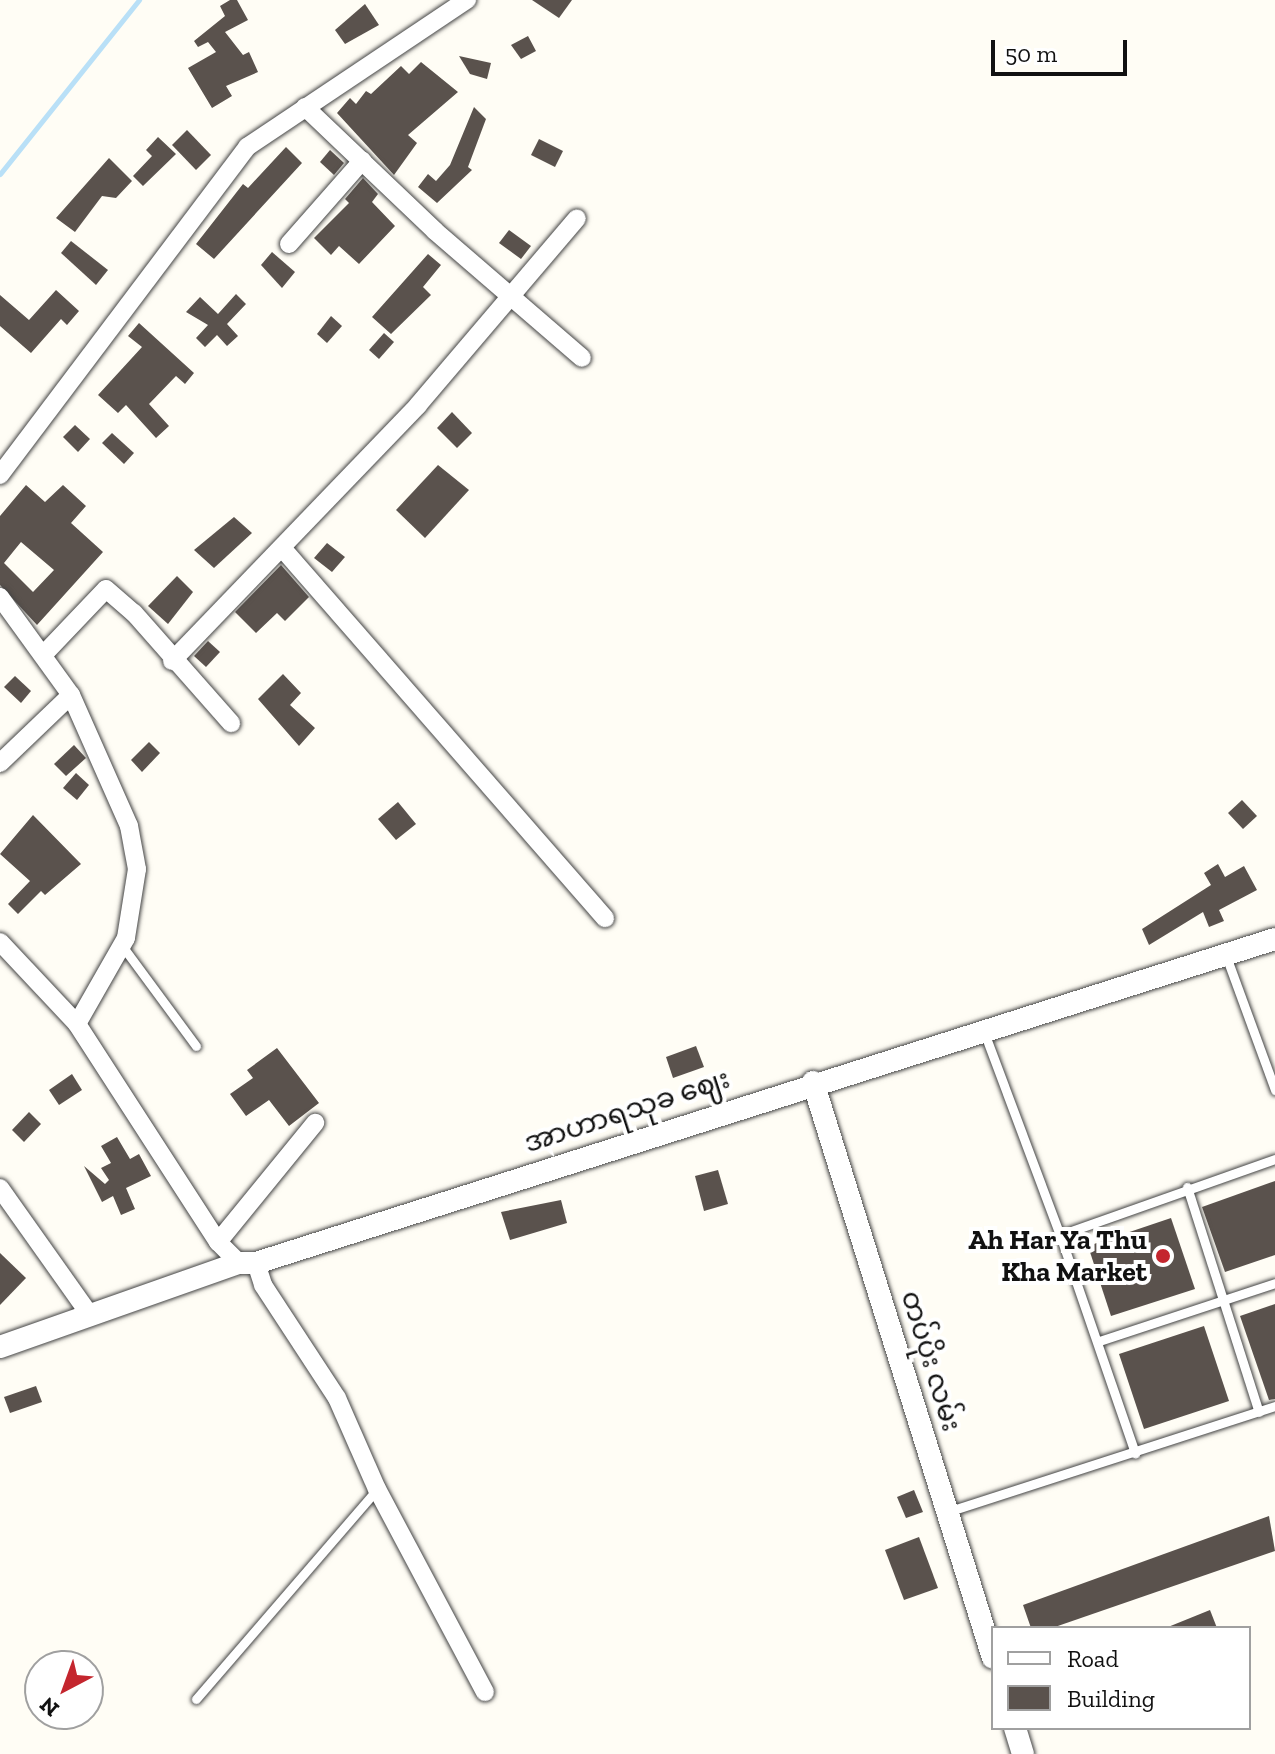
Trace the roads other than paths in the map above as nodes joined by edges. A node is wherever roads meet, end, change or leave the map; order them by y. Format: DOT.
graph roads {
  1 [pos="467,0"];
  2 [pos="305,107"];
  3 [pos="362,161"];
  4 [pos="577,218"];
  5 [pos="289,244"];
  6 [pos="511,296"];
  7 [pos="582,358"];
  8 [pos="0,475"];
  9 [pos="283,549"];
  10 [pos="0,597"];
  11 [pos="45,653"];
  12 [pos="172,661"];
  13 [pos="71,695"];
  14 [pos="231,723"];
  15 [pos="0,763"];
  16 [pos="605,918"];
  17 [pos="1275,939"];
  18 [pos="0,942"];
  19 [pos="123,947"];
  20 [pos="1226,956"];
  21 [pos="77,1024"];
  22 [pos="984,1032"];
  23 [pos="196,1046"];
  24 [pos="813,1082"];
  25 [pos="1275,1090"];
  26 [pos="315,1123"];
  27 [pos="1275,1159"];
  28 [pos="1187,1187"];
  29 [pos="0,1188"];
  30 [pos="1060,1235"];
  31 [pos="218,1242"];
  32 [pos="248,1263"];
  33 [pos="1275,1283"];
  34 [pos="1223,1300"];
  35 [pos="90,1315"];
  36 [pos="1099,1341"];
  37 [pos="0,1347"];
  38 [pos="1275,1406"];
  39 [pos="1259,1412"];
  40 [pos="1135,1453"];
  41 [pos="377,1489"];
  42 [pos="947,1512"];
  43 [pos="991,1652"];
  44 [pos="485,1692"];
  45 [pos="196,1699"];
  46 [pos="1016,1730"];
  47 [pos="1023,1754"];
  1 -- 2 [label="street"];
  2 -- 3 [label="street"];
  2 -- 8 [label="street"];
  3 -- 5 [label="street"];
  3 -- 6 [label="street"];
  4 -- 6 [label="street"];
  6 -- 7 [label="street"];
  6 -- 9 [label="street"];
  9 -- 12 [label="street"];
  9 -- 16 [label="street"];
  10 -- 11 [label="street"];
  11 -- 12 [label="street"];
  11 -- 13 [label="street"];
  12 -- 14 [label="street"];
  13 -- 15 [label="street"];
  13 -- 19 [label="street"];
  17 -- 20 [label="street, အာဟာရသုခ ဈေး"];
  18 -- 21 [label="street"];
  19 -- 21 [label="street"];
  19 -- 23 [label="lane"];
  20 -- 22 [label="street, အာဟာရသုခ ဈေး"];
  20 -- 25 [label="lane"];
  21 -- 31 [label="street"];
  22 -- 24 [label="street, အာဟာရသုခ ဈေး"];
  22 -- 30 [label="lane"];
  24 -- 32 [label="street, အာဟာရသုခ ဈေး"];
  24 -- 42 [label="street, တပ်ပိုး လမ်း"];
  26 -- 31 [label="street"];
  27 -- 28 [label="lane"];
  28 -- 30 [label="lane"];
  28 -- 34 [label="lane"];
  29 -- 35 [label="street"];
  30 -- 36 [label="lane"];
  31 -- 32 [label="street"];
  32 -- 35 [label="street, အာဟာရသုခ ဈေး"];
  32 -- 41 [label="street"];
  33 -- 34 [label="lane"];
  34 -- 36 [label="lane"];
  34 -- 39 [label="lane"];
  35 -- 37 [label="street, အာဟာရသုခ ဈေး"];
  36 -- 40 [label="lane"];
  38 -- 39 [label="lane"];
  39 -- 40 [label="lane"];
  40 -- 42 [label="lane"];
  41 -- 44 [label="street"];
  41 -- 45 [label="lane"];
  42 -- 43 [label="street, တပ်ပိုး လမ်း"];
  46 -- 47 [label="street"];
}
